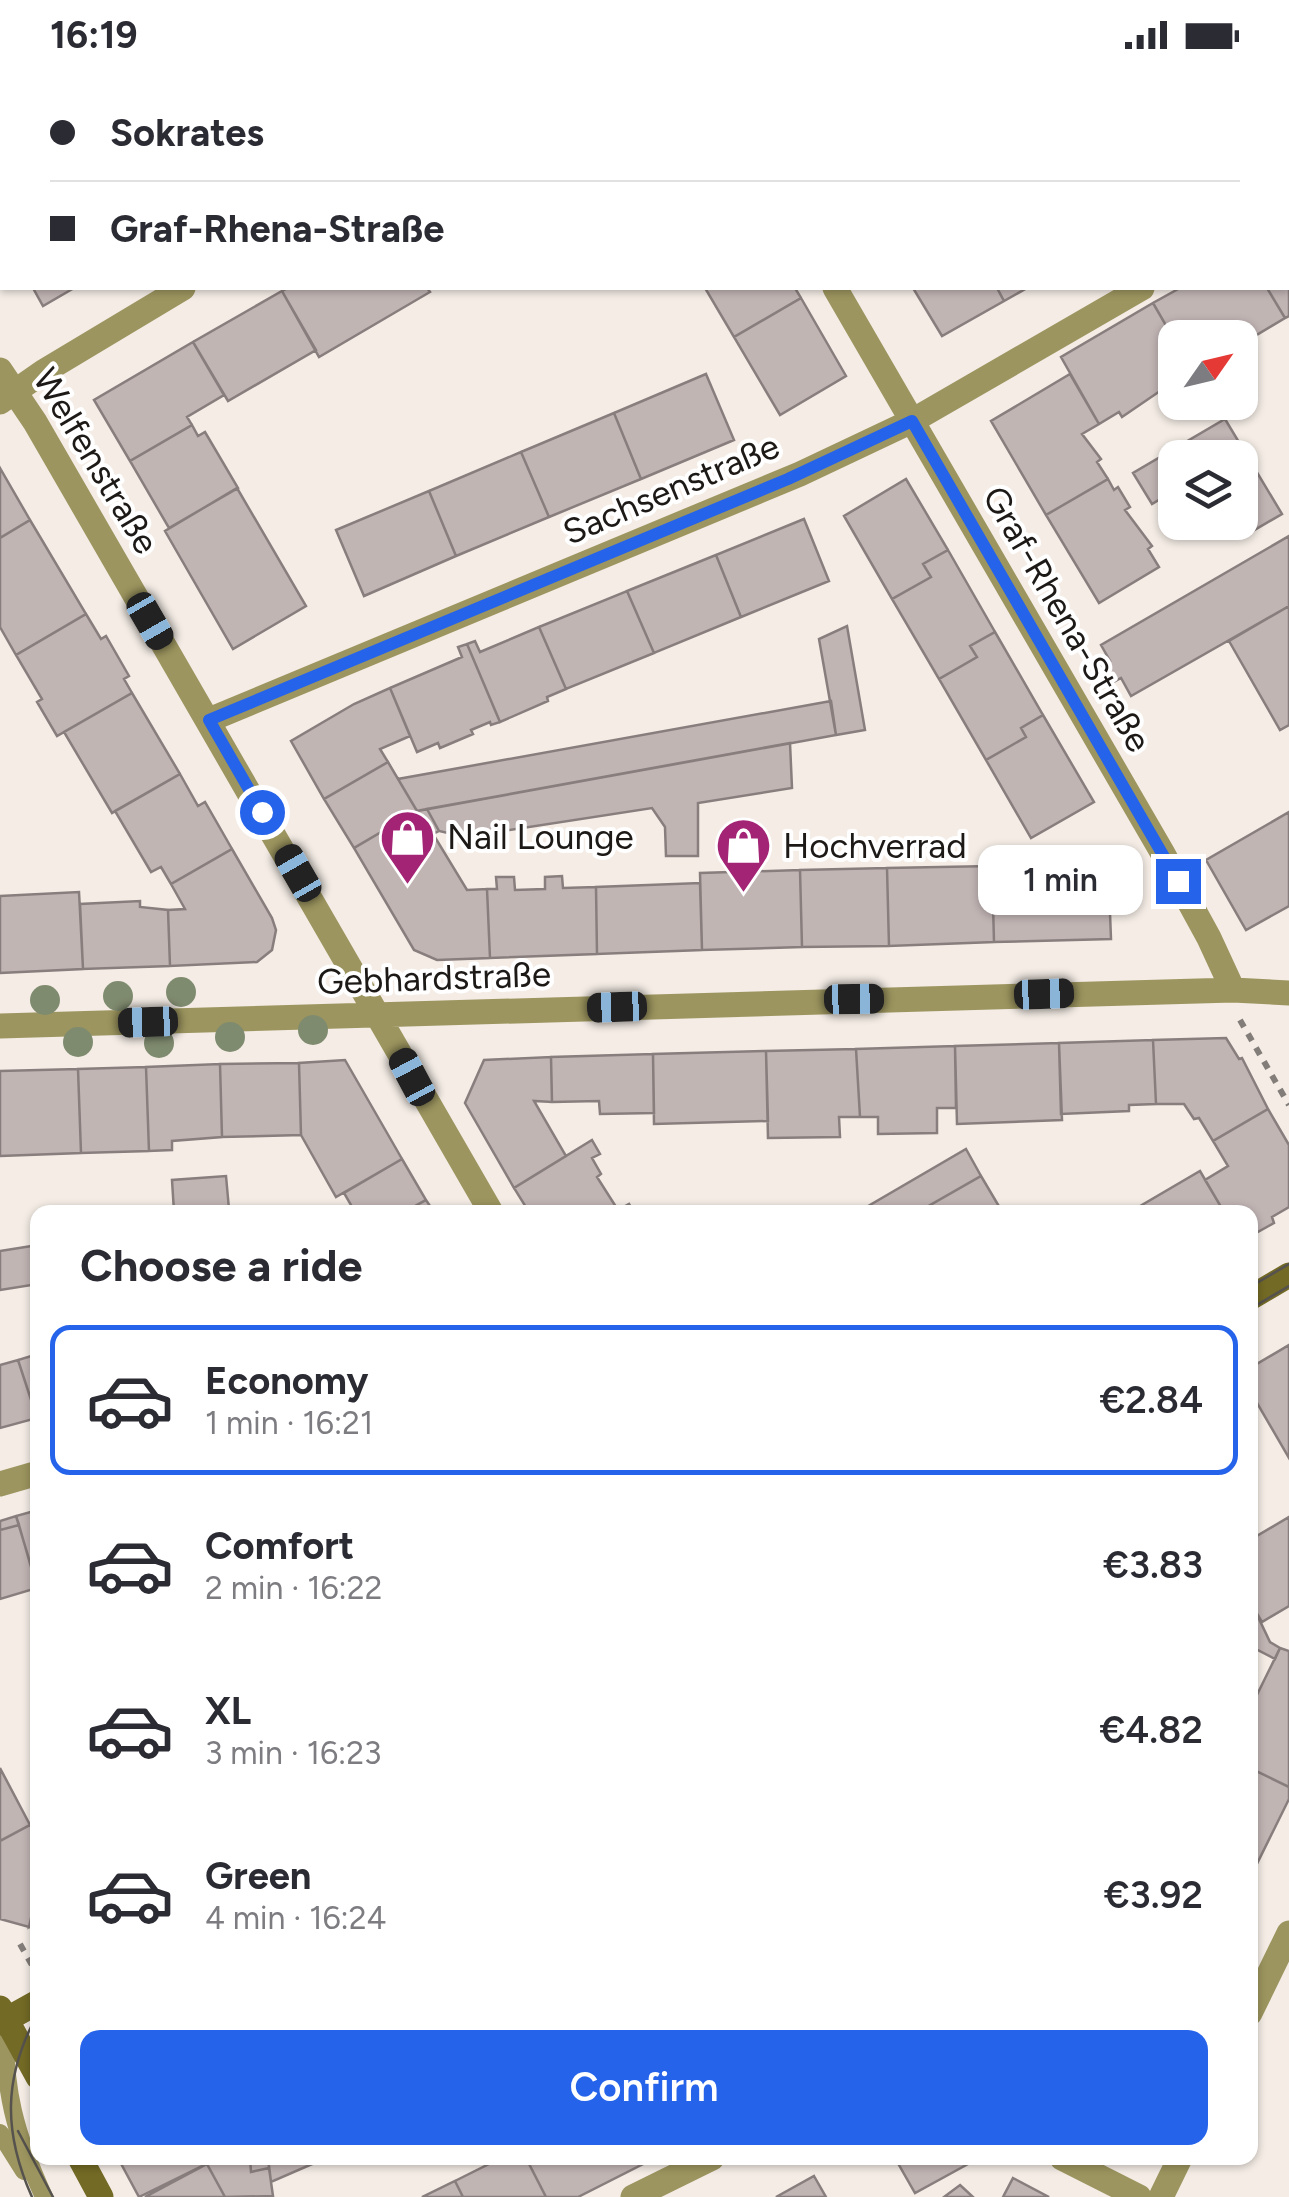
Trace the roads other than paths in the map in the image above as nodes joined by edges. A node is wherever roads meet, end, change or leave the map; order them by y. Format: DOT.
graph roads {
  1 [pos="178,290"];
  2 [pos="836,290"];
  3 [pos="1139,290"];
  4 [pos="5,388"];
  5 [pos="912,421"];
  6 [pos="209,720"];
  7 [pos="1289,969"];
  8 [pos="1233,990"];
  9 [pos="1279,992"];
  10 [pos="380,1015"];
  11 [pos="0,1026"];
  12 [pos="487,1205"];
  13 [pos="1289,1275"];
  14 [pos="1258,1293"];
  15 [pos="30,1476"];
  16 [pos="0,1484"];
  17 [pos="1289,1933"];
  18 [pos="1258,1997"];
  19 [pos="30,2005"];
  20 [pos="2,2017"];
  21 [pos="30,2064"];
  22 [pos="0,2133"];
  23 [pos="84,2165"];
  24 [pos="698,2165"];
  25 [pos="1076,2165"];
  26 [pos="1177,2165"];
  27 [pos="42,2197"];
  28 [pos="101,2197"];
  29 [pos="633,2197"];
  30 [pos="1140,2197"];
  31 [pos="1161,2197"];
  1 -- 4 [label="street"];
  2 -- 5 [label="street, Graf-Rhena-Straße"];
  3 -- 5 [label="street, Sachsenstraße"];
  4 -- 6 [label="street, Welfenstraße"];
  5 -- 6 [label="street, Sachsenstraße"];
  5 -- 8 [label="street, Graf-Rhena-Straße"];
  6 -- 10 [label="street, Welfenstraße"];
  7 -- 9 [label="street"];
  8 -- 9 [label="street, Gebhardstraße"];
  8 -- 10 [label="street, Gebhardstraße"];
  10 -- 11 [label="street, Gebhardstraße"];
  10 -- 12 [label="street, Welfenstraße"];
  13 -- 14 [label="main road"];
  15 -- 16 [label="street"];
  17 -- 18 [label="street"];
  19 -- 20 [label="main road"];
  20 -- 21 [label="main road"];
  20 -- 27 [label="lane"];
  22 -- 27 [label="lane"];
  23 -- 28 [label="main road"];
  24 -- 29 [label="street"];
  25 -- 30 [label="street"];
  26 -- 31 [label="street"];
}
